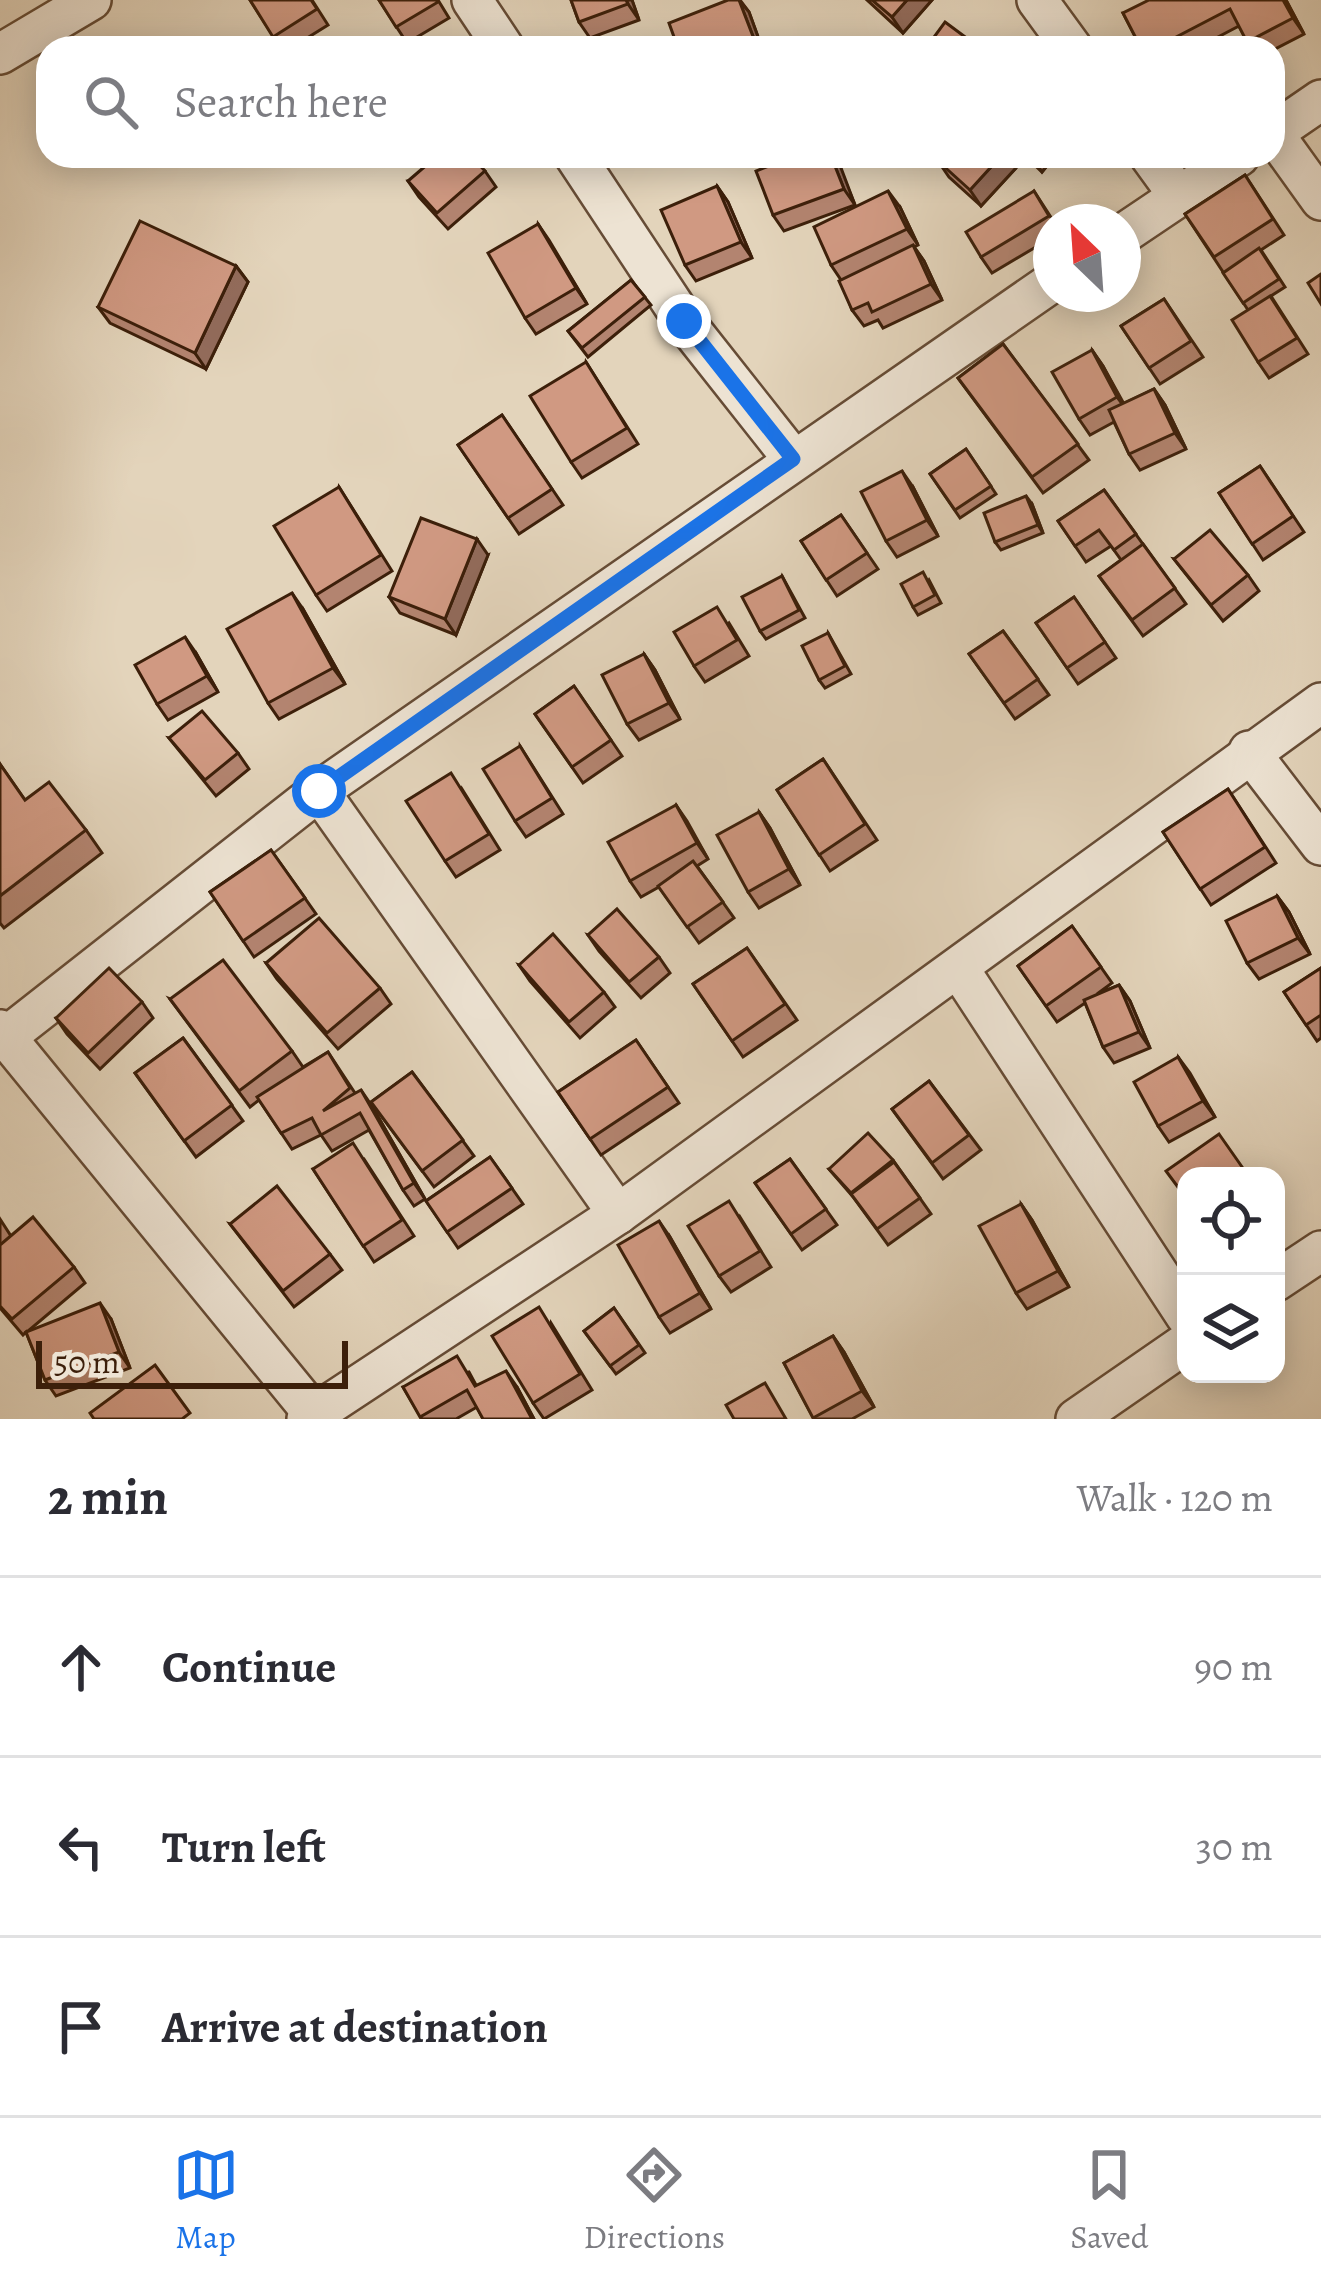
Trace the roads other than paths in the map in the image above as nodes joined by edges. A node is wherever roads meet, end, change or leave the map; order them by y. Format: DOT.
graph roads {
  1 [pos="472,0"];
  2 [pos="1037,0"];
  3 [pos="67,6"];
  4 [pos="496,36"];
  5 [pos="1063,36"];
  6 [pos="0,54"];
  7 [pos="1321,100"];
  8 [pos="1285,125"];
  9 [pos="1285,150"];
  10 [pos="583,168"];
  11 [pos="1159,168"];
  12 [pos="1221,168"];
  13 [pos="1179,196"];
  14 [pos="1321,200"];
  15 [pos="1141,222"];
  16 [pos="1033,295"];
  17 [pos="793,459"];
  18 [pos="1321,703"];
  19 [pos="1249,751"];
  20 [pos="319,791"];
  21 [pos="1321,845"];
  22 [pos="959,969"];
  23 [pos="3,1034"];
  24 [pos="618,1214"];
  25 [pos="1321,1251"];
  26 [pos="1285,1275"];
  27 [pos="1177,1302"];
  28 [pos="1177,1349"];
  29 [pos="313,1417"];
  30 [pos="1076,1419"];
  1 -- 4 [label="street"];
  2 -- 5 [label="street"];
  3 -- 6 [label="street"];
  7 -- 8 [label="street"];
  9 -- 14 [label="street"];
  10 -- 17 [label="street"];
  11 -- 13 [label="street"];
  12 -- 13 [label="street"];
  13 -- 15 [label="street"];
  16 -- 17 [label="street"];
  17 -- 20 [label="street"];
  18 -- 19 [label="street"];
  19 -- 21 [label="street"];
  19 -- 22 [label="street"];
  20 -- 23 [label="street"];
  20 -- 24 [label="street"];
  22 -- 24 [label="street"];
  22 -- 27 [label="street"];
  23 -- 29 [label="street"];
  24 -- 29 [label="street"];
  25 -- 26 [label="street"];
  28 -- 30 [label="street"];
}
